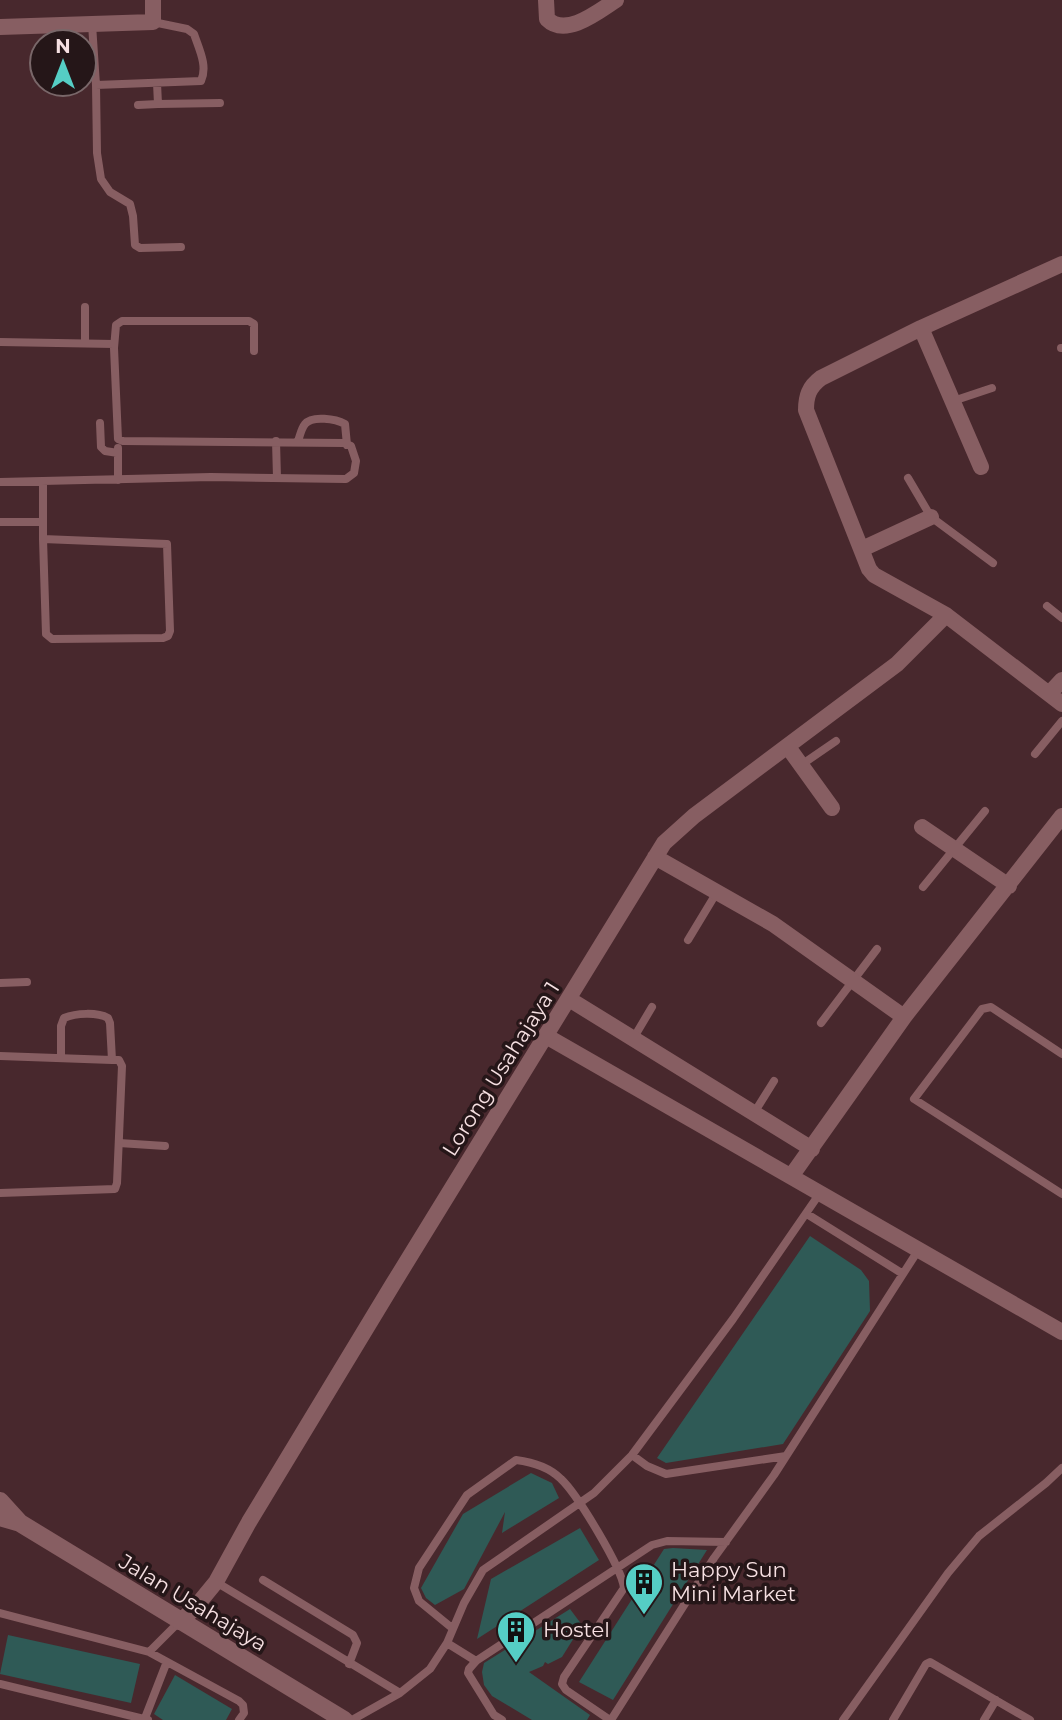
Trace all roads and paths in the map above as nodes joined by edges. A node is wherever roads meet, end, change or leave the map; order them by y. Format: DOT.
graph roads {
  1 [pos="153,0"];
  2 [pos="546,0"];
  3 [pos="616,0"];
  4 [pos="153,22"];
  5 [pos="92,24"];
  6 [pos="0,27"];
  7 [pos="92,28"];
  8 [pos="157,83"];
  9 [pos="98,85"];
  10 [pos="96,98"];
  11 [pos="220,103"];
  12 [pos="158,104"];
  13 [pos="138,105"];
  14 [pos="181,247"];
  15 [pos="1062,264"];
  16 [pos="85,307"];
  17 [pos="921,328"];
  18 [pos="0,342"];
  19 [pos="85,343"];
  20 [pos="114,344"];
  21 [pos="254,351"];
  22 [pos="992,388"];
  23 [pos="953,401"];
  24 [pos="100,423"];
  25 [pos="118,439"];
  26 [pos="276,441"];
  27 [pos="298,441"];
  28 [pos="347,445"];
  29 [pos="118,453"];
  30 [pos="981,467"];
  31 [pos="277,478"];
  32 [pos="908,478"];
  33 [pos="118,480"];
  34 [pos="43,481"];
  35 [pos="0,482"];
  36 [pos="931,517"];
  37 [pos="0,522"];
  38 [pos="42,522"];
  39 [pos="43,539"];
  40 [pos="862,549"];
  41 [pos="993,563"];
  42 [pos="1047,606"];
  43 [pos="946,615"];
  44 [pos="1062,618"];
  45 [pos="1062,680"];
  46 [pos="1055,699"];
  47 [pos="1062,721"];
  48 [pos="836,741"];
  49 [pos="788,747"];
  50 [pos="1035,754"];
  51 [pos="801,765"];
  52 [pos="832,808"];
  53 [pos="985,811"];
  54 [pos="1062,817"];
  55 [pos="922,827"];
  56 [pos="955,851"];
  57 [pos="655,857"];
  58 [pos="1009,886"];
  59 [pos="923,887"];
  60 [pos="717,892"];
  61 [pos="688,940"];
  62 [pos="877,949"];
  63 [pos="27,982"];
  64 [pos="853,982"];
  65 [pos="0,983"];
  66 [pos="569,999"];
  67 [pos="652,1007"];
  68 [pos="904,1017"];
  69 [pos="821,1023"];
  70 [pos="546,1036"];
  71 [pos="633,1039"];
  72 [pos="1062,1054"];
  73 [pos="0,1056"];
  74 [pos="61,1058"];
  75 [pos="112,1060"];
  76 [pos="774,1081"];
  77 [pos="754,1113"];
  78 [pos="119,1143"];
  79 [pos="165,1146"];
  80 [pos="812,1149"];
  81 [pos="792,1175"];
  82 [pos="0,1192"];
  83 [pos="821,1192"];
  84 [pos="1062,1194"];
  85 [pos="807,1214"];
  86 [pos="919,1249"];
  87 [pos="903,1274"];
  88 [pos="1062,1332"];
  89 [pos="632,1455"];
  90 [pos="786,1456"];
  91 [pos="1062,1468"];
  92 [pos="0,1501"];
  93 [pos="578,1503"];
  94 [pos="0,1517"];
  95 [pos="20,1523"];
  96 [pos="726,1542"];
  97 [pos="617,1566"];
  98 [pos="263,1580"];
  99 [pos="216,1582"];
  100 [pos="0,1613"];
  101 [pos="179,1622"];
  102 [pos="452,1628"];
  103 [pos="447,1643"];
  104 [pos="149,1652"];
  105 [pos="476,1661"];
  106 [pos="166,1664"];
  107 [pos="349,1664"];
  108 [pos="0,1684"];
  109 [pos="400,1692"];
  110 [pos="996,1700"];
  111 [pos="146,1719"];
  112 [pos="239,1720"];
  113 [pos="344,1720"];
  114 [pos="352,1720"];
  115 [pos="502,1720"];
  116 [pos="610,1720"];
  117 [pos="843,1720"];
  118 [pos="893,1720"];
  119 [pos="984,1720"];
  120 [pos="1030,1720"];
  1 -- 4 [label="street"];
  2 -- 3 [label="street"];
  4 -- 5 [label="street"];
  4 -- 8 [label="lane"];
  5 -- 6 [label="street"];
  5 -- 7 [label="lane"];
  8 -- 9 [label="lane"];
  8 -- 12 [label="lane"];
  10 -- 14 [label="lane"];
  11 -- 12 [label="lane"];
  12 -- 13 [label="lane"];
  15 -- 17 [label="street"];
  16 -- 19 [label="lane"];
  17 -- 23 [label="street"];
  17 -- 40 [label="street"];
  18 -- 19 [label="lane"];
  19 -- 20 [label="lane"];
  20 -- 21 [label="lane"];
  20 -- 25 [label="lane"];
  22 -- 23 [label="lane"];
  23 -- 30 [label="street"];
  24 -- 29 [label="lane"];
  25 -- 26 [label="lane"];
  25 -- 29 [label="lane"];
  26 -- 27 [label="lane"];
  26 -- 31 [label="lane"];
  27 -- 28 [label="lane"];
  27 -- 28 [label="lane"];
  28 -- 31 [label="lane"];
  29 -- 33 [label="lane"];
  31 -- 33 [label="lane"];
  32 -- 36 [label="lane"];
  33 -- 34 [label="lane"];
  34 -- 35 [label="lane"];
  34 -- 38 [label="lane"];
  36 -- 40 [label="street"];
  36 -- 41 [label="lane"];
  37 -- 38 [label="lane"];
  38 -- 39 [label="lane"];
  39 -- 39 [label="lane"];
  40 -- 43 [label="street"];
  42 -- 44 [label="lane"];
  43 -- 46 [label="street"];
  43 -- 49 [label="street, Lorong Usahajaya 1"];
  45 -- 46 [label="street"];
  47 -- 50 [label="lane"];
  48 -- 51 [label="lane"];
  49 -- 51 [label="street"];
  49 -- 57 [label="street, Lorong Usahajaya 1"];
  51 -- 52 [label="street"];
  53 -- 56 [label="lane"];
  54 -- 58 [label="street"];
  55 -- 56 [label="street"];
  56 -- 58 [label="street"];
  56 -- 59 [label="lane"];
  57 -- 60 [label="street"];
  57 -- 66 [label="street, Lorong Usahajaya 1"];
  58 -- 68 [label="street"];
  60 -- 61 [label="lane"];
  60 -- 64 [label="street"];
  62 -- 64 [label="lane"];
  63 -- 65 [label="lane"];
  64 -- 68 [label="street"];
  64 -- 69 [label="lane"];
  66 -- 70 [label="street, Lorong Usahajaya 1"];
  66 -- 71 [label="street"];
  67 -- 71 [label="lane"];
  68 -- 80 [label="street"];
  70 -- 81 [label="street"];
  70 -- 99 [label="street, Lorong Usahajaya 1"];
  71 -- 77 [label="street"];
  72 -- 84 [label="lane"];
  73 -- 74 [label="lane"];
  74 -- 75 [label="lane"];
  74 -- 75 [label="lane"];
  75 -- 78 [label="lane"];
  76 -- 77 [label="lane"];
  77 -- 80 [label="street"];
  78 -- 79 [label="lane"];
  78 -- 82 [label="lane"];
  80 -- 81 [label="street"];
  81 -- 83 [label="street"];
  83 -- 85 [label="lane"];
  83 -- 86 [label="street"];
  85 -- 87 [label="lane"];
  85 -- 89 [label="lane"];
  86 -- 87 [label="lane"];
  86 -- 88 [label="street"];
  87 -- 90 [label="lane"];
  89 -- 90 [label="lane"];
  89 -- 93 [label="lane"];
  90 -- 96 [label="lane"];
  91 -- 117 [label="lane"];
  92 -- 95 [label="street, Jalan Usahajaya"];
  93 -- 97 [label="lane"];
  93 -- 102 [label="lane"];
  93 -- 102 [label="lane"];
  94 -- 95 [label="street, Jalan Usahajaya"];
  95 -- 101 [label="street, Jalan Usahajaya"];
  96 -- 97 [label="lane"];
  96 -- 116 [label="lane"];
  97 -- 105 [label="lane"];
  97 -- 116 [label="lane"];
  98 -- 107 [label="lane"];
  99 -- 101 [label="street, Lorong Usahajaya 1"];
  99 -- 107 [label="lane"];
  100 -- 104 [label="lane"];
  101 -- 104 [label="lane"];
  101 -- 113 [label="street, Jalan Usahajaya"];
  102 -- 103 [label="lane"];
  103 -- 105 [label="lane"];
  103 -- 109 [label="lane"];
  104 -- 106 [label="lane"];
  105 -- 115 [label="lane"];
  106 -- 111 [label="lane"];
  106 -- 112 [label="lane"];
  107 -- 109 [label="lane"];
  108 -- 111 [label="lane"];
  109 -- 114 [label="lane"];
  110 -- 118 [label="lane"];
  110 -- 119 [label="lane"];
  110 -- 120 [label="lane"];
}
